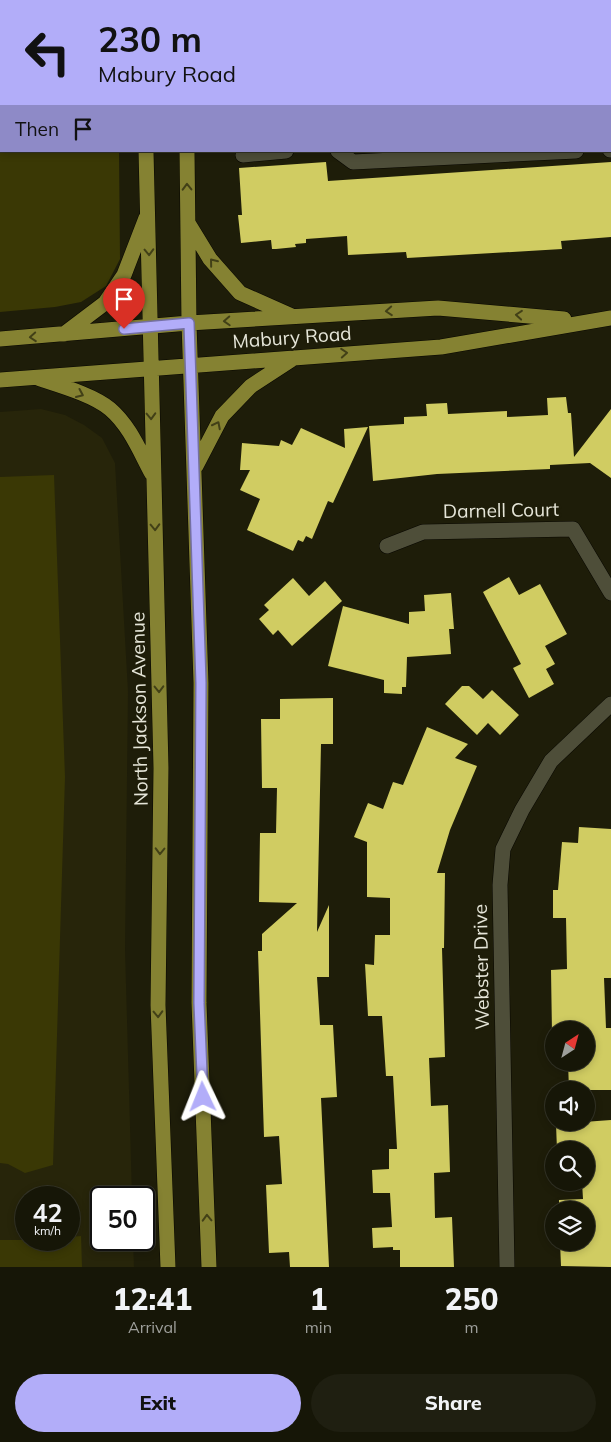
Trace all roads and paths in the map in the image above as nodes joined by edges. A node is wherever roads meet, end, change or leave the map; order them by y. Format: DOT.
graph roads {
  1 [pos="146,152"];
  2 [pos="187,152"];
  3 [pos="275,152"];
  4 [pos="341,152"];
  5 [pos="531,152"];
  6 [pos="243,155"];
  7 [pos="353,156"];
  8 [pos="148,212"];
  9 [pos="188,223"];
  10 [pos="295,318"];
  11 [pos="611,318"];
  12 [pos="585,321"];
  13 [pos="189,323"];
  14 [pos="152,327"];
  15 [pos="64,334"];
  16 [pos="0,339"];
  17 [pos="295,357"];
  18 [pos="192,365"];
  19 [pos="150,367"];
  20 [pos="35,377"];
  21 [pos="0,380"];
  22 [pos="195,469"];
  23 [pos="154,478"];
  24 [pos="387,546"];
  25 [pos="611,594"];
  26 [pos="611,704"];
  27 [pos="168,1267"];
  28 [pos="209,1267"];
  29 [pos="507,1267"];
  1 -- 8 [label="main road, North Jackson Avenue"];
  9 -- 2 [label="main road, one-way"];
  3 -- 6 [label="street"];
  4 -- 7 [label="street"];
  5 -- 7 [label="street"];
  8 -- 14 [label="main road, North Jackson Avenue, one-way"];
  8 -- 15 [label="main road"];
  10 -- 9 [label="main road, one-way"];
  9 -- 13 [label="main road"];
  12 -- 10 [label="main road, Mabury Road, one-way"];
  10 -- 13 [label="main road, Mabury Road, one-way"];
  11 -- 12 [label="main road, Mabury Road"];
  17 -- 12 [label="main road, Mabury Road, one-way"];
  13 -- 14 [label="main road, Mabury Road"];
  13 -- 18 [label="main road"];
  14 -- 15 [label="main road, Mabury Road"];
  14 -- 19 [label="main road, North Jackson Avenue"];
  15 -- 16 [label="main road, Mabury Road, one-way"];
  17 -- 18 [label="main road, Mabury Road"];
  22 -- 17 [label="main road, one-way"];
  18 -- 19 [label="main road, Mabury Road"];
  18 -- 22 [label="main road"];
  19 -- 20 [label="main road, Mabury Road"];
  19 -- 23 [label="main road, North Jackson Avenue, one-way"];
  20 -- 21 [label="main road, Mabury Road"];
  20 -- 23 [label="main road, one-way"];
  28 -- 22 [label="main road, one-way"];
  23 -- 27 [label="main road, North Jackson Avenue, one-way"];
  24 -- 25 [label="street, Darnell Court"];
  26 -- 29 [label="street, Webster Drive"];
}
